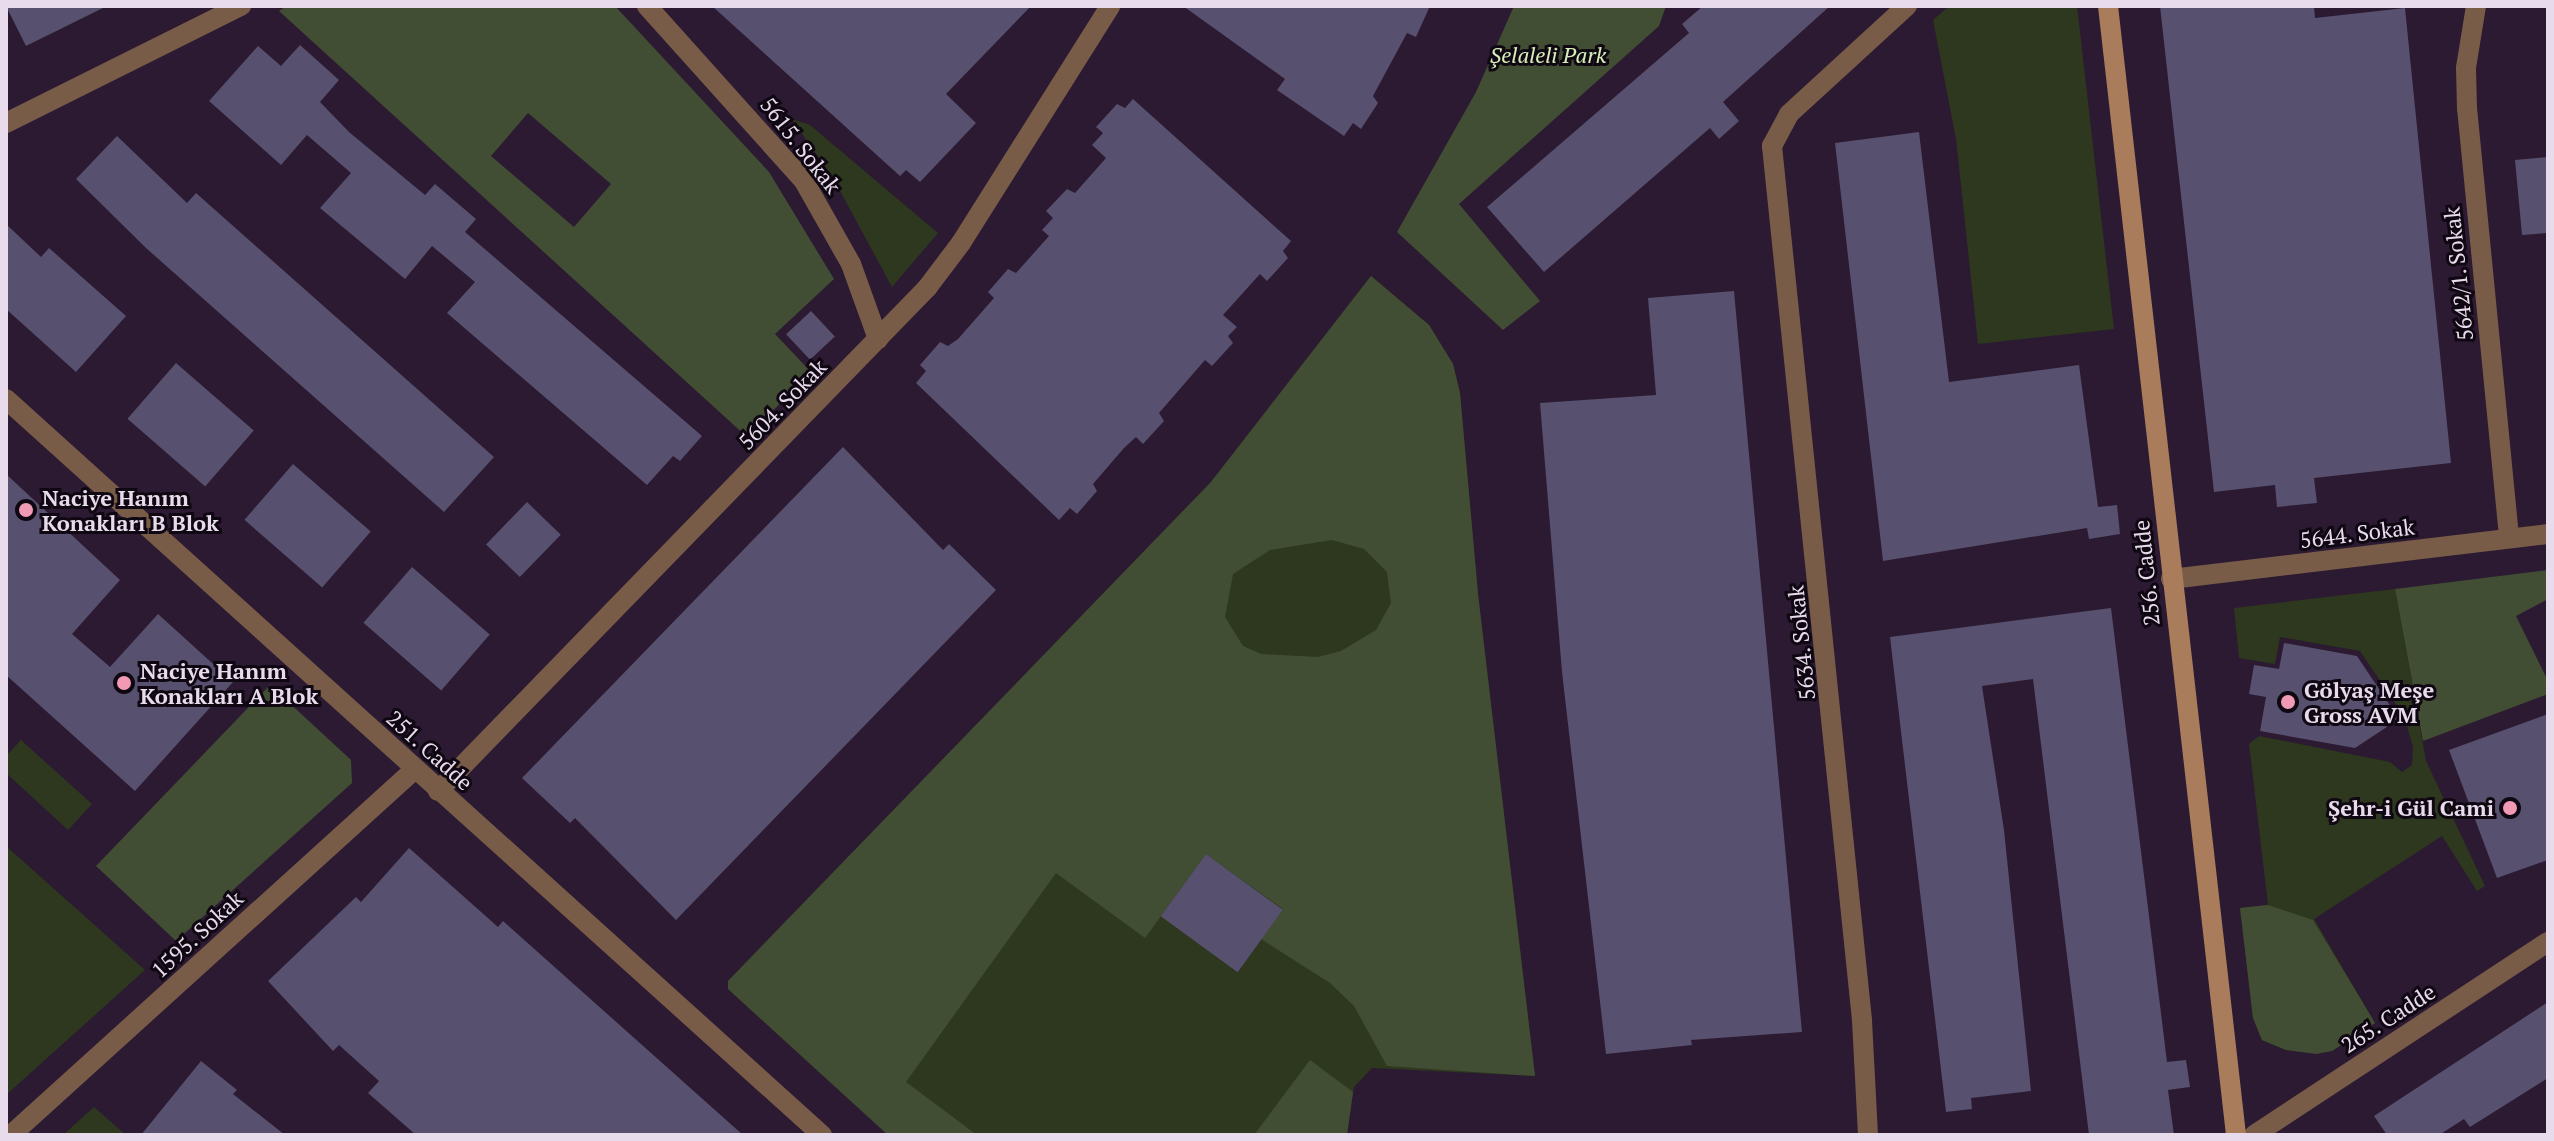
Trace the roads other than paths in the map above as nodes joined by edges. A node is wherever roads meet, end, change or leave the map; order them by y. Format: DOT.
graph roads {
  1 [pos="241,6"];
  2 [pos="647,6"];
  3 [pos="1907,6"];
  4 [pos="2108,6"];
  5 [pos="2476,6"];
  6 [pos="1109,8"];
  7 [pos="6,123"];
  8 [pos="878,339"];
  9 [pos="6,399"];
  10 [pos="2548,534"];
  11 [pos="2509,538"];
  12 [pos="2171,579"];
  13 [pos="415,769"];
  14 [pos="438,791"];
  15 [pos="2548,942"];
  16 [pos="11,1135"];
  17 [pos="822,1135"];
  18 [pos="1868,1135"];
  19 [pos="2236,1135"];
  20 [pos="2254,1135"];
  1 -- 7 [label="street"];
  2 -- 8 [label="street, 5615. Sokak"];
  3 -- 18 [label="street, 5634. Sokak"];
  4 -- 12 [label="street, 256. Cadde"];
  5 -- 11 [label="street, 5642/1. Sokak"];
  6 -- 8 [label="street, 5604. Sokak"];
  8 -- 14 [label="street, 5604. Sokak"];
  9 -- 13 [label="street, 251. Cadde"];
  10 -- 11 [label="street, 5644. Sokak"];
  11 -- 12 [label="street, 5644. Sokak"];
  12 -- 19 [label="street, 256. Cadde"];
  13 -- 14 [label="street, 251. Cadde"];
  13 -- 16 [label="street, 1595. Sokak"];
  14 -- 17 [label="street, 251. Cadde"];
  15 -- 20 [label="street, 265. Cadde"];
}
